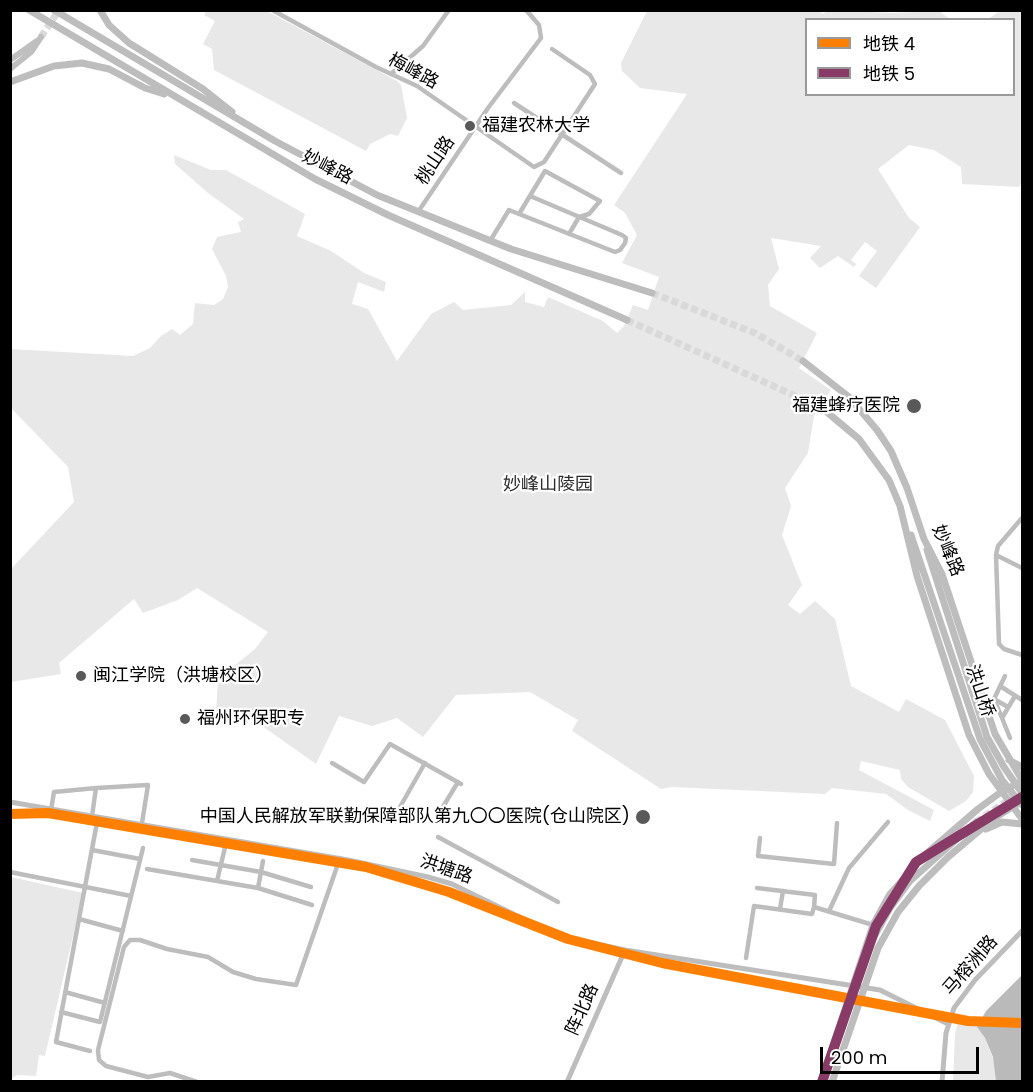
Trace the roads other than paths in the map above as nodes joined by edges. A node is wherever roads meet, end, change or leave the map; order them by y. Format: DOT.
graph roads {
  1 [pos="29,10"];
  2 [pos="54,10"];
  3 [pos="100,10"];
  4 [pos="449,10"];
  5 [pos="526,10"];
  6 [pos="273,11"];
  7 [pos="552,49"];
  8 [pos="10,60"];
  9 [pos="10,69"];
  10 [pos="391,74"];
  11 [pos="10,82"];
  12 [pos="170,95"];
  13 [pos="514,103"];
  14 [pos="245,124"];
  15 [pos="475,127"];
  16 [pos="561,134"];
  17 [pos="621,173"];
  18 [pos="530,196"];
  19 [pos="418,212"];
  20 [pos="519,214"];
  21 [pos="579,217"];
  22 [pos="568,234"];
  23 [pos="490,241"];
  24 [pos="652,293"];
  25 [pos="627,320"];
  26 [pos="802,361"];
  27 [pos="822,408"];
  28 [pos="900,506"];
  29 [pos="1023,518"];
  30 [pos="924,539"];
  31 [pos="996,555"];
  32 [pos="1023,568"];
  33 [pos="1023,655"];
  34 [pos="1005,676"];
  35 [pos="1000,686"];
  36 [pos="1015,696"];
  37 [pos="994,699"];
  38 [pos="1023,700"];
  39 [pos="1008,707"];
  40 [pos="1002,718"];
  41 [pos="1010,738"];
  42 [pos="1008,759"];
  43 [pos="332,763"];
  44 [pos="425,763"];
  45 [pos="1023,767"];
  46 [pos="1023,781"];
  47 [pos="96,788"];
  48 [pos="1001,792"];
  49 [pos="1023,794"];
  50 [pos="1023,801"];
  51 [pos="10,802"];
  52 [pos="1012,806"];
  53 [pos="1023,806"];
  54 [pos="400,807"];
  55 [pos="51,810"];
  56 [pos="438,815"];
  57 [pos="95,816"];
  58 [pos="1023,819"];
  59 [pos="888,822"];
  60 [pos="142,823"];
  61 [pos="837,823"];
  62 [pos="1023,824"];
  63 [pos="438,837"];
  64 [pos="227,838"];
  65 [pos="760,838"];
  66 [pos="969,840"];
  67 [pos="143,848"];
  68 [pos="92,850"];
  69 [pos="340,858"];
  70 [pos="140,859"];
  71 [pos="192,860"];
  72 [pos="263,861"];
  73 [pos="221,865"];
  74 [pos="147,869"];
  75 [pos="10,872"];
  76 [pos="261,872"];
  77 [pos="217,881"];
  78 [pos="85,886"];
  79 [pos="311,887"];
  80 [pos="258,888"];
  81 [pos="757,888"];
  82 [pos="783,891"];
  83 [pos="131,896"];
  84 [pos="558,903"];
  85 [pos="312,905"];
  86 [pos="814,907"];
  87 [pos="780,909"];
  88 [pos="829,911"];
  89 [pos="79,919"];
  90 [pos="873,925"];
  91 [pos="123,931"];
  92 [pos="1023,931"];
  93 [pos="878,948"];
  94 [pos="625,950"];
  95 [pos="746,958"];
  96 [pos="861,959"];
  97 [pos="853,985"];
  98 [pos="865,987"];
  99 [pos="65,992"];
  100 [pos="105,1003"];
  101 [pos="61,1012"];
  102 [pos="948,1024"];
  103 [pos="90,1051"];
  104 [pos="197,1082"];
  105 [pos="567,1082"];
  106 [pos="821,1082"];
  107 [pos="832,1082"];
  108 [pos="942,1082"];
  1 -- 12 [label="main road, 妙峰路"];
  2 -- 14 [label="main road, 妙峰路"];
  3 -- 14 [label="main road"];
  4 -- 10 [label="street"];
  5 -- 15 [label="street, 桃山路"];
  6 -- 10 [label="street, 梅峰路"];
  7 -- 16 [label="street"];
  8 -- 9 [label="main road"];
  10 -- 15 [label="street, 梅峰路"];
  11 -- 12 [label="main road"];
  12 -- 25 [label="main road, 妙峰路"];
  13 -- 16 [label="street"];
  14 -- 19 [label="main road, 妙峰路"];
  15 -- 16 [label="street, 梅峰路"];
  15 -- 19 [label="street, 桃山路"];
  16 -- 17 [label="street"];
  18 -- 20 [label="street"];
  18 -- 21 [label="street"];
  18 -- 21 [label="street"];
  19 -- 23 [label="main road, 妙峰路"];
  20 -- 22 [label="street"];
  20 -- 23 [label="street"];
  21 -- 22 [label="street"];
  21 -- 22 [label="street"];
  23 -- 24 [label="main road, 妙峰路"];
  26 -- 30 [label="main road, 妙峰路"];
  27 -- 28 [label="main road, 妙峰路"];
  28 -- 48 [label="main road, 妙峰路"];
  28 -- 53 [label="main road, 洪山桥"];
  29 -- 31 [label="street"];
  30 -- 42 [label="main road, 妙峰路"];
  30 -- 49 [label="main road"];
  31 -- 32 [label="street"];
  31 -- 33 [label="street"];
  34 -- 35 [label="street"];
  35 -- 36 [label="street"];
  35 -- 37 [label="street"];
  36 -- 38 [label="street"];
  36 -- 39 [label="street"];
  37 -- 39 [label="street"];
  37 -- 40 [label="street"];
  39 -- 40 [label="street"];
  40 -- 41 [label="street"];
  42 -- 45 [label="main road"];
  42 -- 46 [label="main road, 妙峰路"];
  43 -- 44 [label="street"];
  44 -- 54 [label="street"];
  44 -- 56 [label="street"];
  46 -- 48 [label="main road"];
  47 -- 55 [label="street"];
  47 -- 57 [label="street"];
  47 -- 60 [label="street"];
  48 -- 52 [label="main road, 妙峰路"];
  48 -- 90 [label="main road"];
  50 -- 52 [label="main road"];
  51 -- 55 [label="street, 洪塘路"];
  52 -- 58 [label="main road, 妙峰路"];
  52 -- 66 [label="main road"];
  55 -- 57 [label="street, 洪塘路"];
  57 -- 60 [label="street, 洪塘路"];
  57 -- 68 [label="street"];
  59 -- 88 [label="street"];
  60 -- 64 [label="street, 洪塘路"];
  61 -- 65 [label="street"];
  62 -- 66 [label="main road"];
  63 -- 84 [label="street"];
  64 -- 69 [label="street, 洪塘路"];
  64 -- 73 [label="street"];
  66 -- 93 [label="main road"];
  67 -- 70 [label="street"];
  68 -- 70 [label="street"];
  68 -- 78 [label="street"];
  69 -- 94 [label="street, 洪塘路"];
  69 -- 104 [label="street"];
  70 -- 83 [label="street"];
  71 -- 73 [label="street"];
  72 -- 76 [label="street"];
  73 -- 76 [label="street"];
  73 -- 77 [label="street"];
  74 -- 77 [label="street"];
  75 -- 78 [label="street"];
  76 -- 79 [label="street"];
  76 -- 80 [label="street"];
  77 -- 80 [label="street"];
  78 -- 83 [label="street"];
  78 -- 89 [label="street"];
  80 -- 85 [label="street"];
  81 -- 82 [label="street"];
  82 -- 86 [label="street"];
  82 -- 87 [label="street"];
  83 -- 91 [label="street"];
  86 -- 87 [label="street"];
  86 -- 88 [label="street"];
  87 -- 95 [label="street"];
  88 -- 90 [label="street"];
  89 -- 91 [label="street"];
  89 -- 99 [label="street"];
  90 -- 96 [label="main road"];
  91 -- 100 [label="street"];
  92 -- 102 [label="street, 马榕洲路"];
  93 -- 96 [label="main road"];
  93 -- 98 [label="main road"];
  94 -- 97 [label="street, 洪塘路"];
  94 -- 105 [label="street, 阵北路"];
  96 -- 97 [label="main road"];
  97 -- 98 [label="street, 洪塘路"];
  97 -- 106 [label="main road"];
  98 -- 102 [label="street, 洪塘路"];
  98 -- 107 [label="main road"];
  99 -- 100 [label="street"];
  99 -- 101 [label="street"];
  100 -- 101 [label="street"];
  101 -- 103 [label="street"];
  102 -- 108 [label="street"];
}
